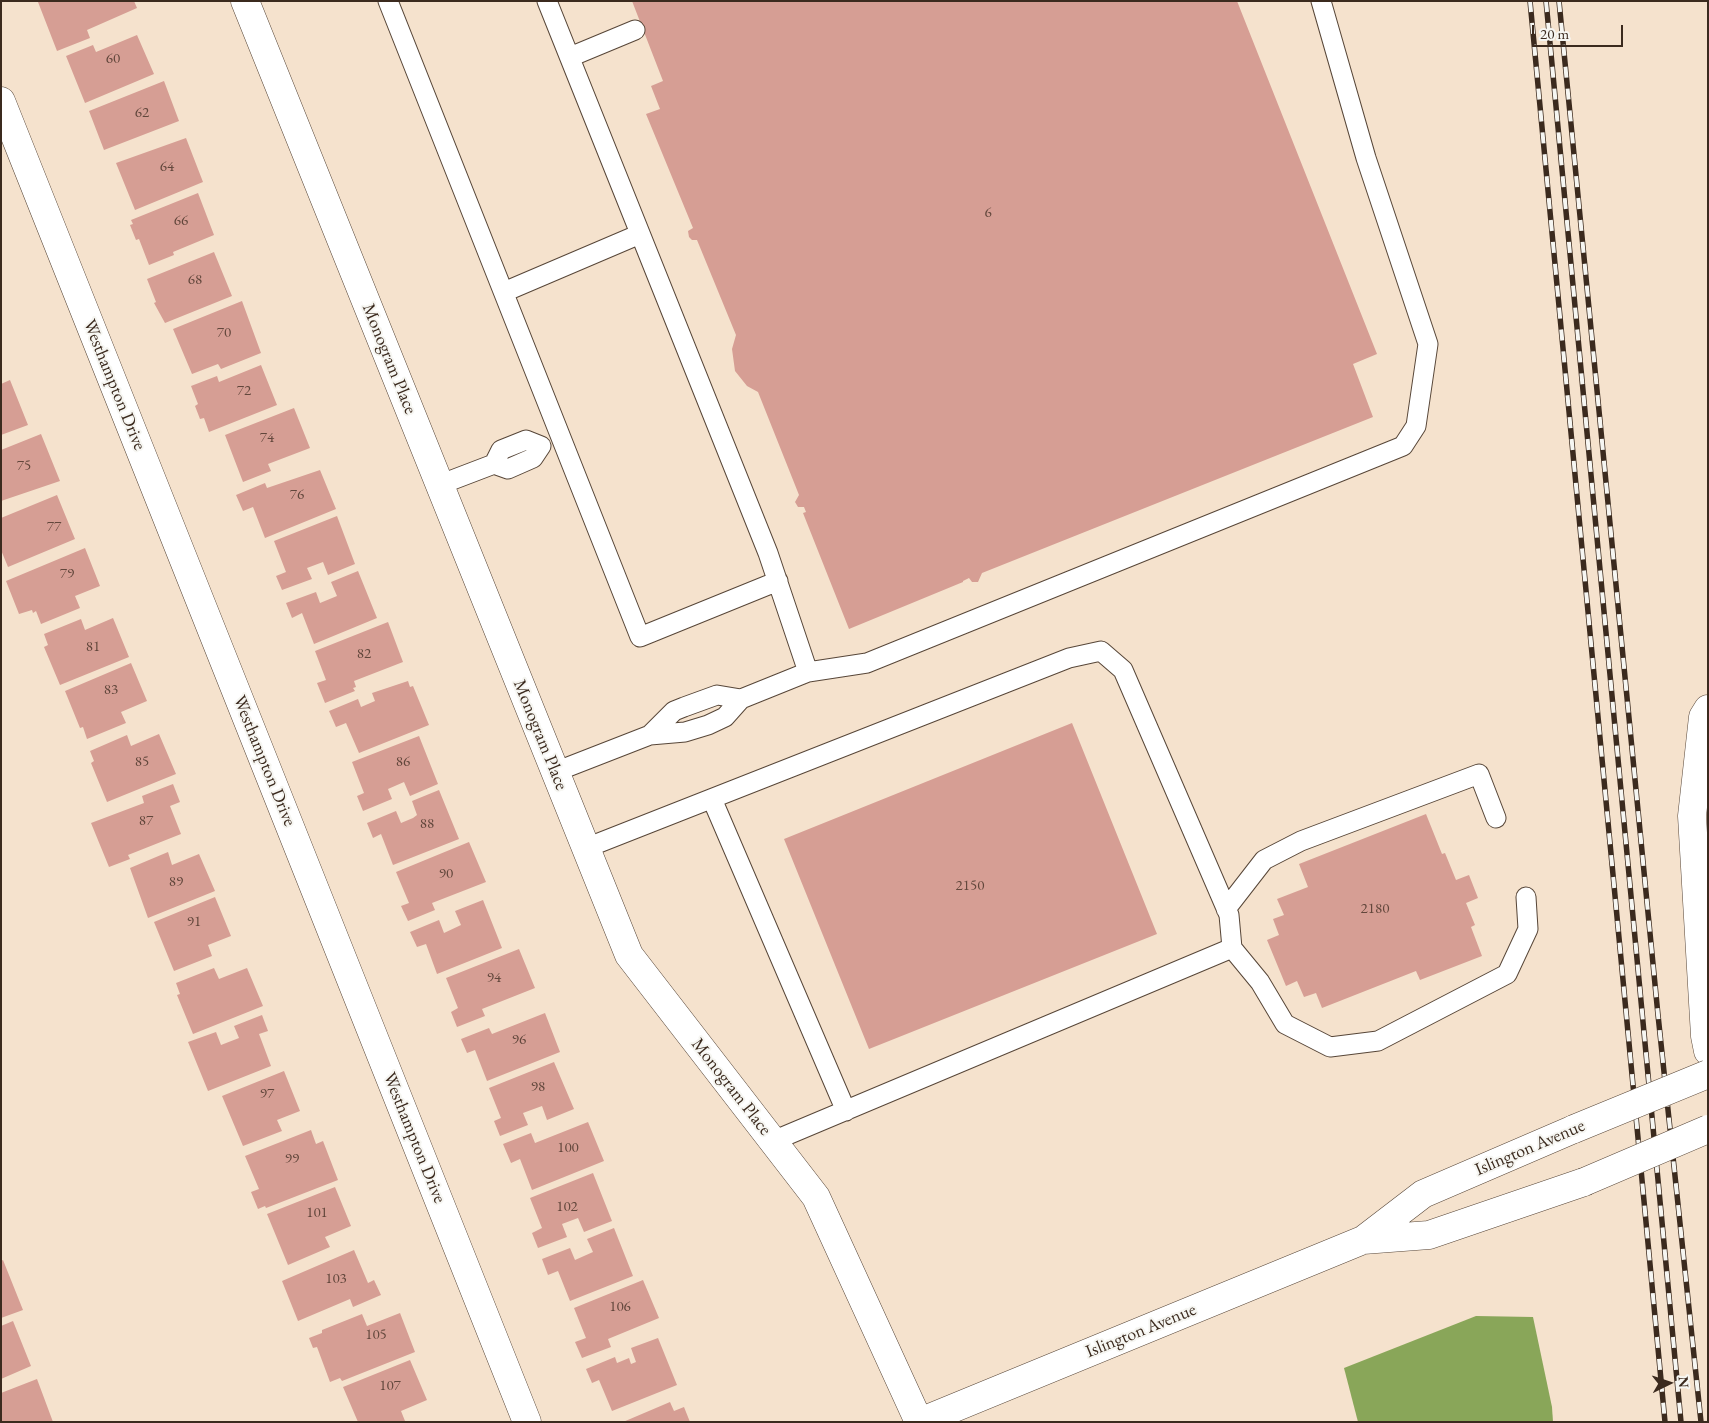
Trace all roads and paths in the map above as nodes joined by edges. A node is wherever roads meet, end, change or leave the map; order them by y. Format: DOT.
graph roads {
  1 [pos="245,1"];
  2 [pos="388,1"];
  3 [pos="547,1"];
  4 [pos="1322,1"];
  5 [pos="635,30"];
  6 [pos="570,57"];
  7 [pos="1,101"];
  8 [pos="640,234"];
  9 [pos="504,292"];
  10 [pos="561,437"];
  11 [pos="440,485"];
  12 [pos="778,581"];
  13 [pos="808,672"];
  14 [pos="1708,709"];
  15 [pos="555,772"];
  16 [pos="712,799"];
  17 [pos="1496,818"];
  18 [pos="586,848"];
  19 [pos="1526,897"];
  20 [pos="1226,909"];
  21 [pos="1232,948"];
  22 [pos="1708,1000"];
  23 [pos="1706,1044"];
  24 [pos="1708,1074"];
  25 [pos="846,1112"];
  26 [pos="1708,1129"];
  27 [pos="773,1141"];
  28 [pos="1363,1240"];
  29 [pos="527,1422"];
  30 [pos="919,1422"];
  1 -- 11 [label="street, Monogram Place"];
  2 -- 9 [label="lane"];
  3 -- 6 [label="lane"];
  4 -- 13 [label="lane"];
  5 -- 6 [label="lane"];
  6 -- 8 [label="lane"];
  7 -- 29 [label="street, Westhampton Drive"];
  8 -- 9 [label="lane"];
  8 -- 12 [label="lane"];
  9 -- 10 [label="lane"];
  10 -- 11 [label="lane"];
  10 -- 12 [label="lane"];
  11 -- 15 [label="street, Monogram Place"];
  12 -- 13 [label="lane"];
  13 -- 15 [label="lane"];
  14 -- 23 [label="street"];
  15 -- 18 [label="street, Monogram Place"];
  16 -- 18 [label="lane"];
  16 -- 20 [label="lane"];
  16 -- 25 [label="lane"];
  17 -- 20 [label="lane"];
  18 -- 27 [label="street, Monogram Place"];
  19 -- 21 [label="lane"];
  20 -- 21 [label="lane"];
  21 -- 25 [label="lane"];
  22 -- 23 [label="street"];
  24 -- 28 [label="street, Islington Avenue, bridge"];
  25 -- 27 [label="lane"];
  26 -- 28 [label="street, Islington Avenue, bridge"];
  27 -- 30 [label="street, Monogram Place"];
  28 -- 30 [label="street, Islington Avenue"];
}
